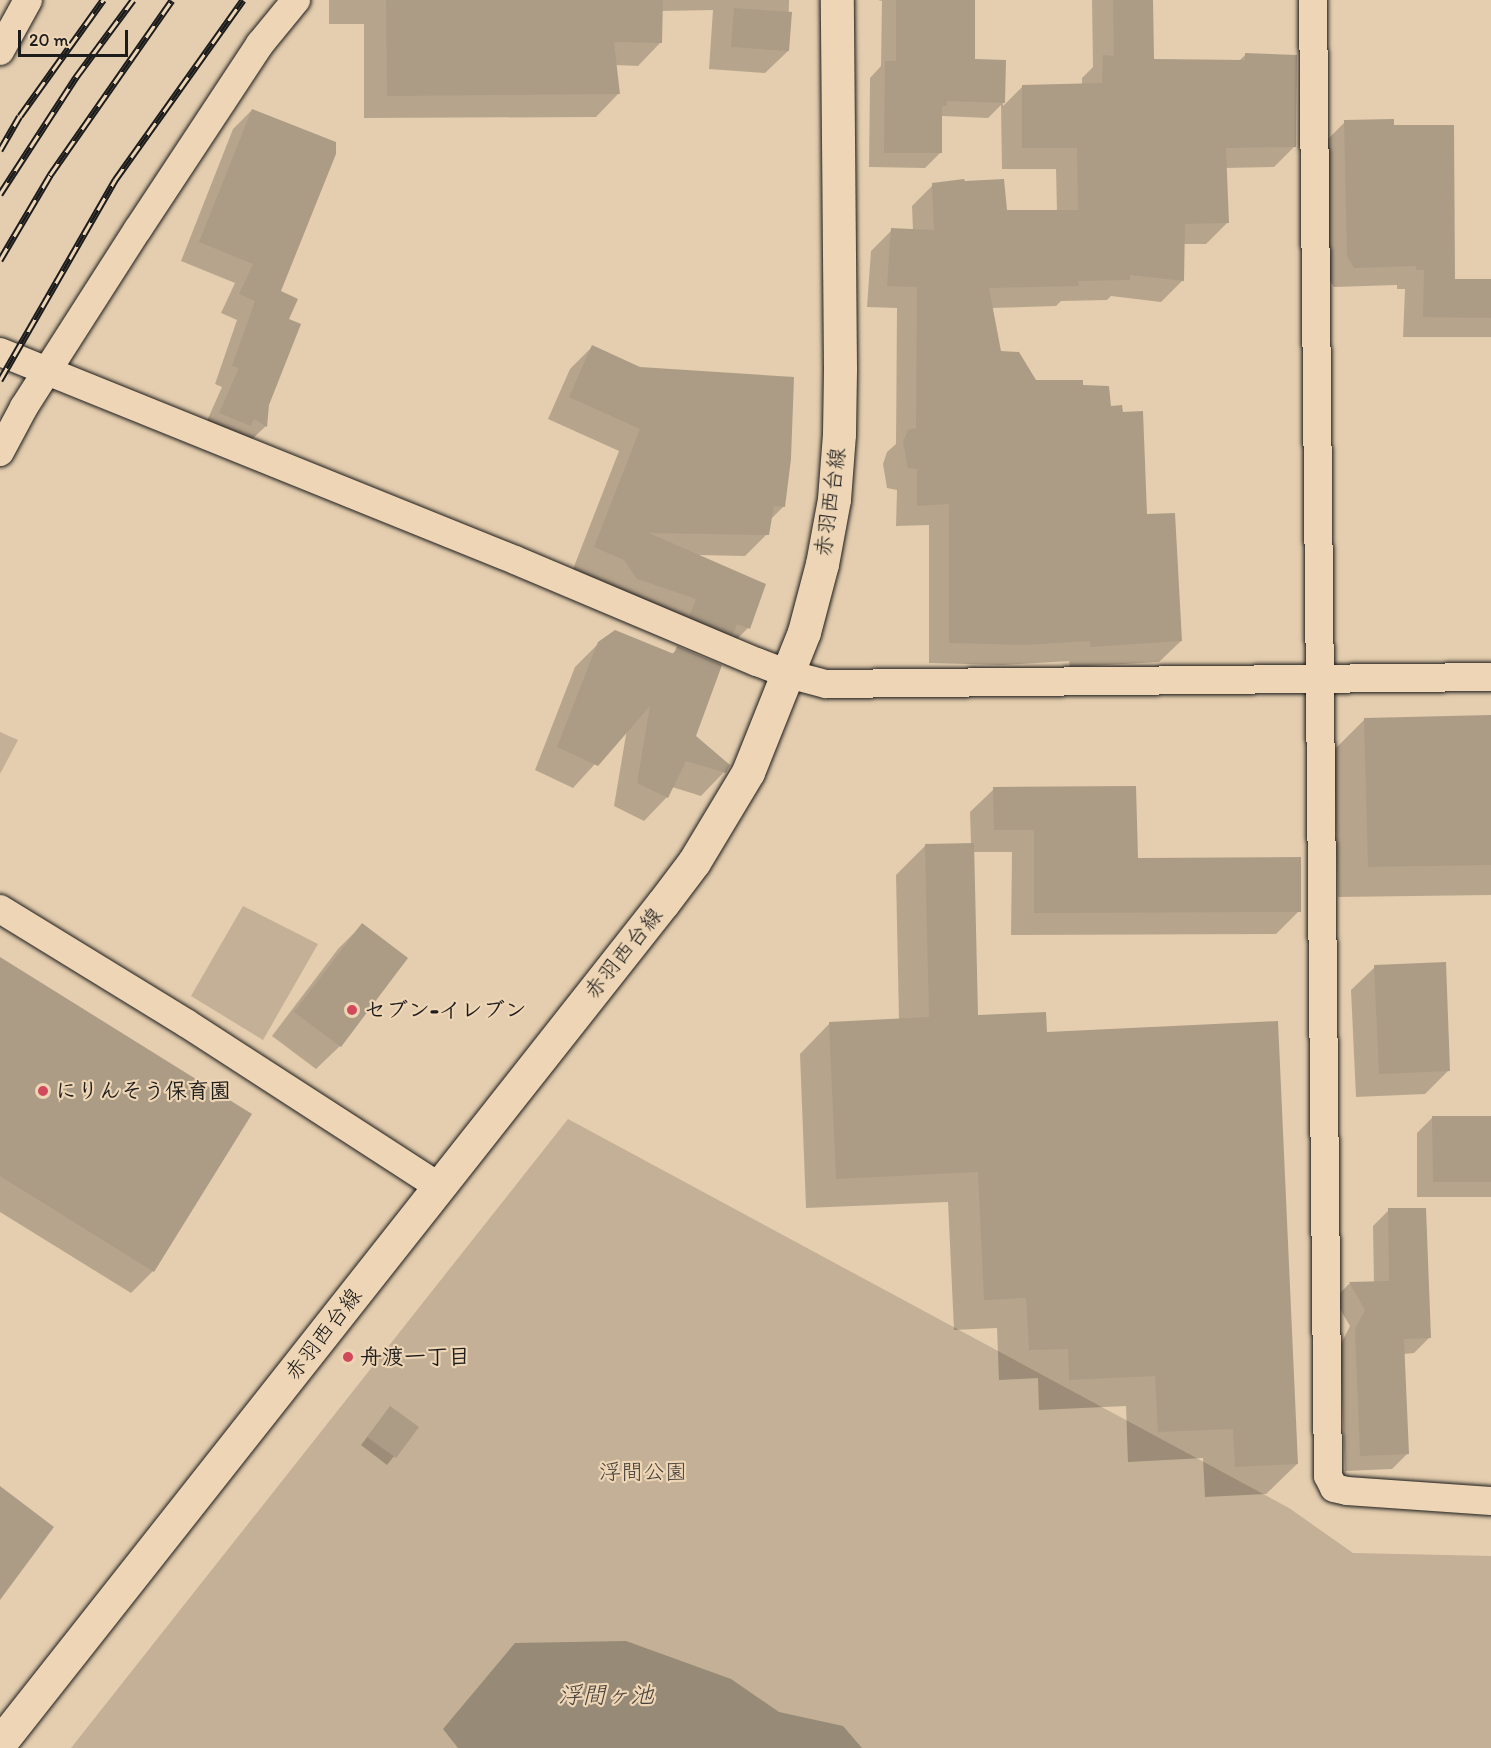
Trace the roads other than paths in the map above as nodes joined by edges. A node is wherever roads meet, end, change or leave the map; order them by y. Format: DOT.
graph roads {
  1 [pos="28,0"];
  2 [pos="296,0"];
  3 [pos="837,0"];
  4 [pos="1313,0"];
  5 [pos="0,51"];
  6 [pos="0,352"];
  7 [pos="47,370"];
  8 [pos="0,452"];
  9 [pos="788,674"];
  10 [pos="1491,676"];
  11 [pos="1320,678"];
  12 [pos="0,909"];
  13 [pos="438,1186"];
  14 [pos="1491,1501"];
  15 [pos="0,1743"];
  1 -- 5 [label="street"];
  2 -- 7 [label="street"];
  3 -- 9 [label="main road, 赤羽西台線"];
  4 -- 11 [label="street"];
  6 -- 7 [label="street"];
  7 -- 8 [label="street"];
  7 -- 9 [label="street"];
  9 -- 11 [label="street"];
  9 -- 13 [label="main road, 赤羽西台線"];
  10 -- 11 [label="street"];
  11 -- 14 [label="street"];
  12 -- 13 [label="street"];
  13 -- 15 [label="main road, 赤羽西台線"];
}
